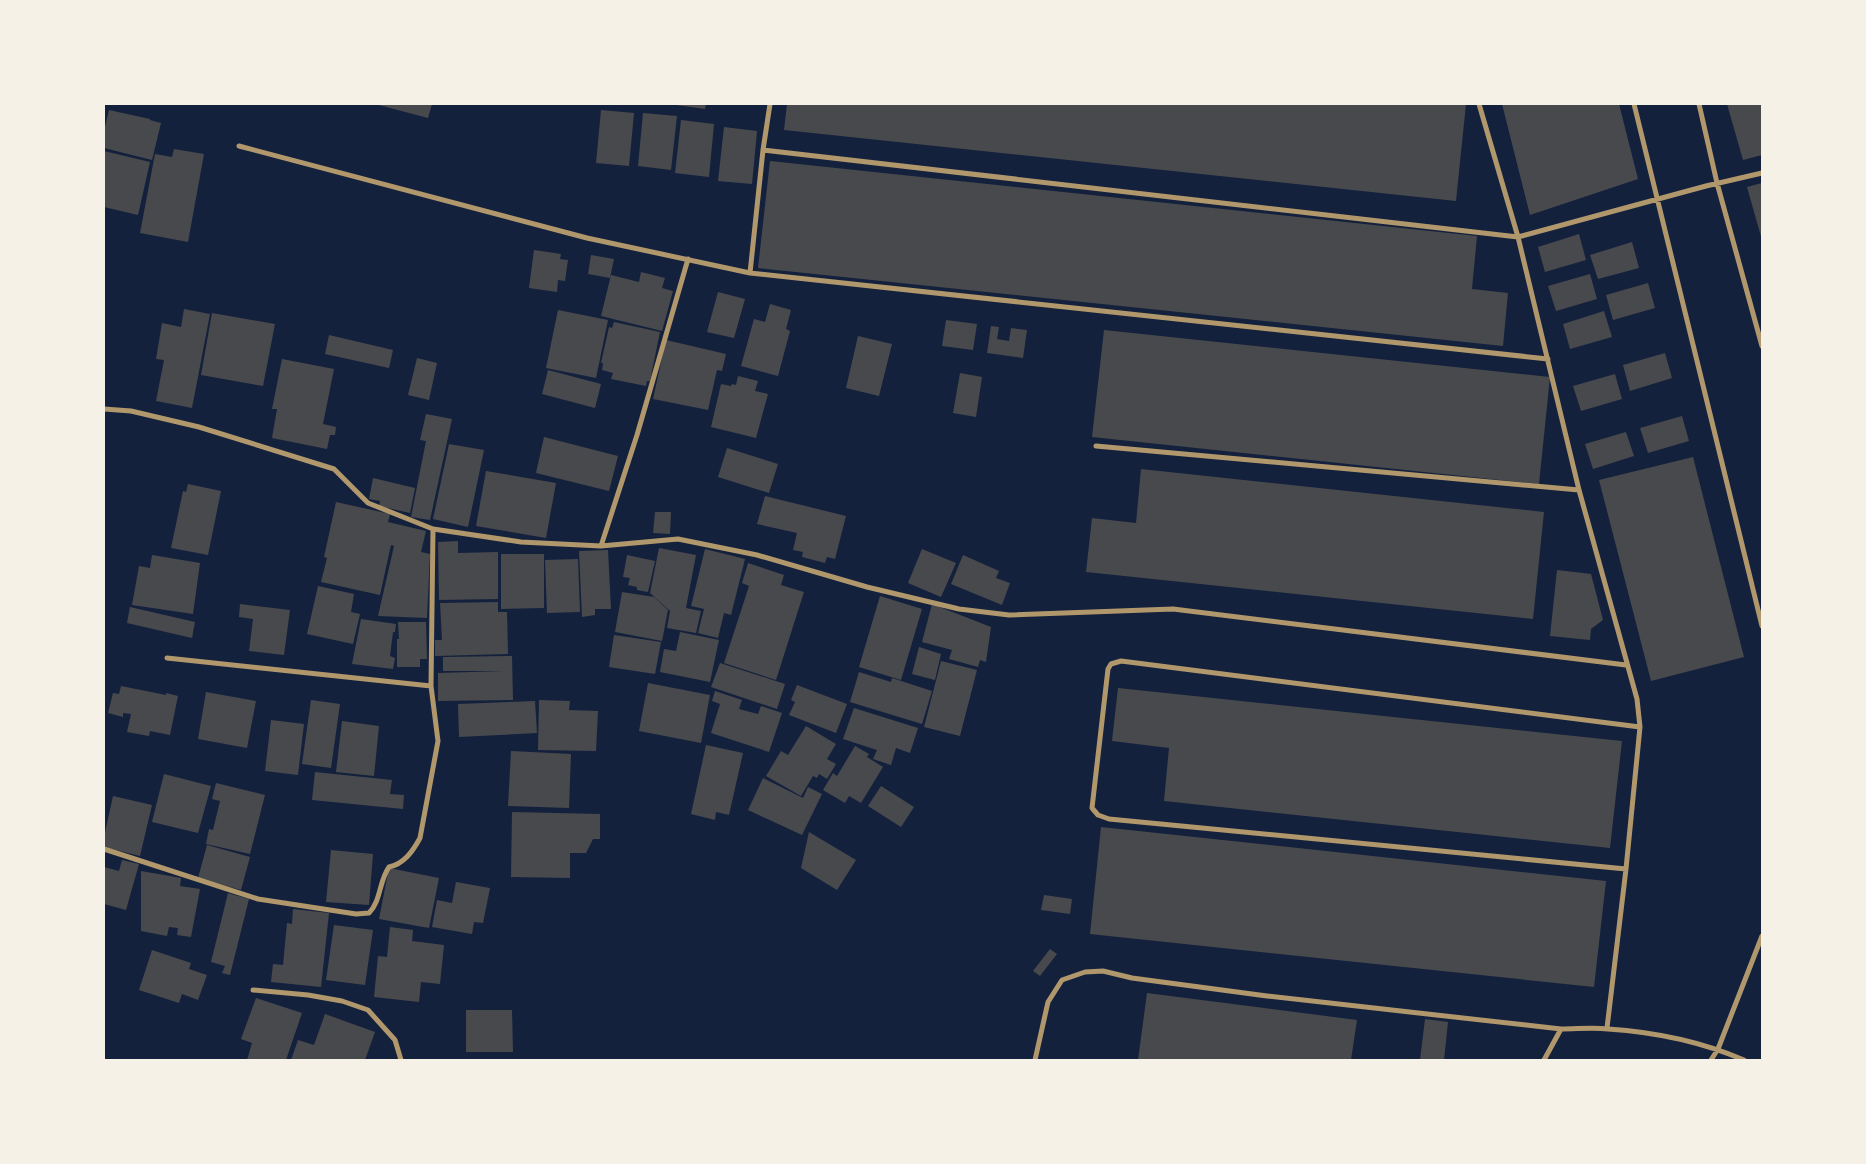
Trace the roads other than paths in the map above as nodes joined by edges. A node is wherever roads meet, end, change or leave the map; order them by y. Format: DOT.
graph roads {
  1 [pos="770,104"];
  2 [pos="1479,104"];
  3 [pos="1634,104"];
  4 [pos="1699,104"];
  5 [pos="239,146"];
  6 [pos="762,150"];
  7 [pos="1762,173"];
  8 [pos="1718,183"];
  9 [pos="1657,200"];
  10 [pos="1518,237"];
  11 [pos="688,259"];
  12 [pos="750,273"];
  13 [pos="1762,346"];
  14 [pos="1548,359"];
  15 [pos="104,409"];
  16 [pos="1096,446"];
  17 [pos="1579,490"];
  18 [pos="433,529"];
  19 [pos="601,546"];
  20 [pos="1762,626"];
  21 [pos="167,658"];
  22 [pos="1626,666"];
  23 [pos="431,686"];
  24 [pos="1640,727"];
  25 [pos="104,849"];
  26 [pos="1626,869"];
  27 [pos="1762,936"];
  28 [pos="253,990"];
  29 [pos="1607,1028"];
  30 [pos="1561,1029"];
  31 [pos="1718,1049"];
  32 [pos="401,1060"];
  33 [pos="1035,1060"];
  34 [pos="1544,1060"];
  35 [pos="1711,1060"];
  36 [pos="1744,1060"];
  1 -- 6 [label="street"];
  2 -- 10 [label="street"];
  3 -- 9 [label="street"];
  4 -- 8 [label="street"];
  5 -- 11 [label="street"];
  6 -- 10 [label="street"];
  6 -- 12 [label="street"];
  7 -- 8 [label="street"];
  8 -- 9 [label="street"];
  8 -- 13 [label="street"];
  9 -- 10 [label="street"];
  9 -- 20 [label="street"];
  10 -- 14 [label="street"];
  11 -- 12 [label="street"];
  11 -- 19 [label="street"];
  12 -- 14 [label="street"];
  14 -- 17 [label="street"];
  15 -- 18 [label="street"];
  16 -- 17 [label="street"];
  17 -- 22 [label="street"];
  18 -- 19 [label="street"];
  18 -- 23 [label="street"];
  19 -- 22 [label="street"];
  21 -- 23 [label="street"];
  22 -- 24 [label="street"];
  23 -- 25 [label="street"];
  24 -- 26 [label="street"];
  24 -- 26 [label="street"];
  26 -- 29 [label="street"];
  27 -- 31 [label="street"];
  28 -- 32 [label="street"];
  29 -- 30 [label="street"];
  29 -- 31 [label="street"];
  30 -- 33 [label="street"];
  30 -- 34 [label="street"];
  31 -- 35 [label="street"];
  31 -- 36 [label="street"];
}
